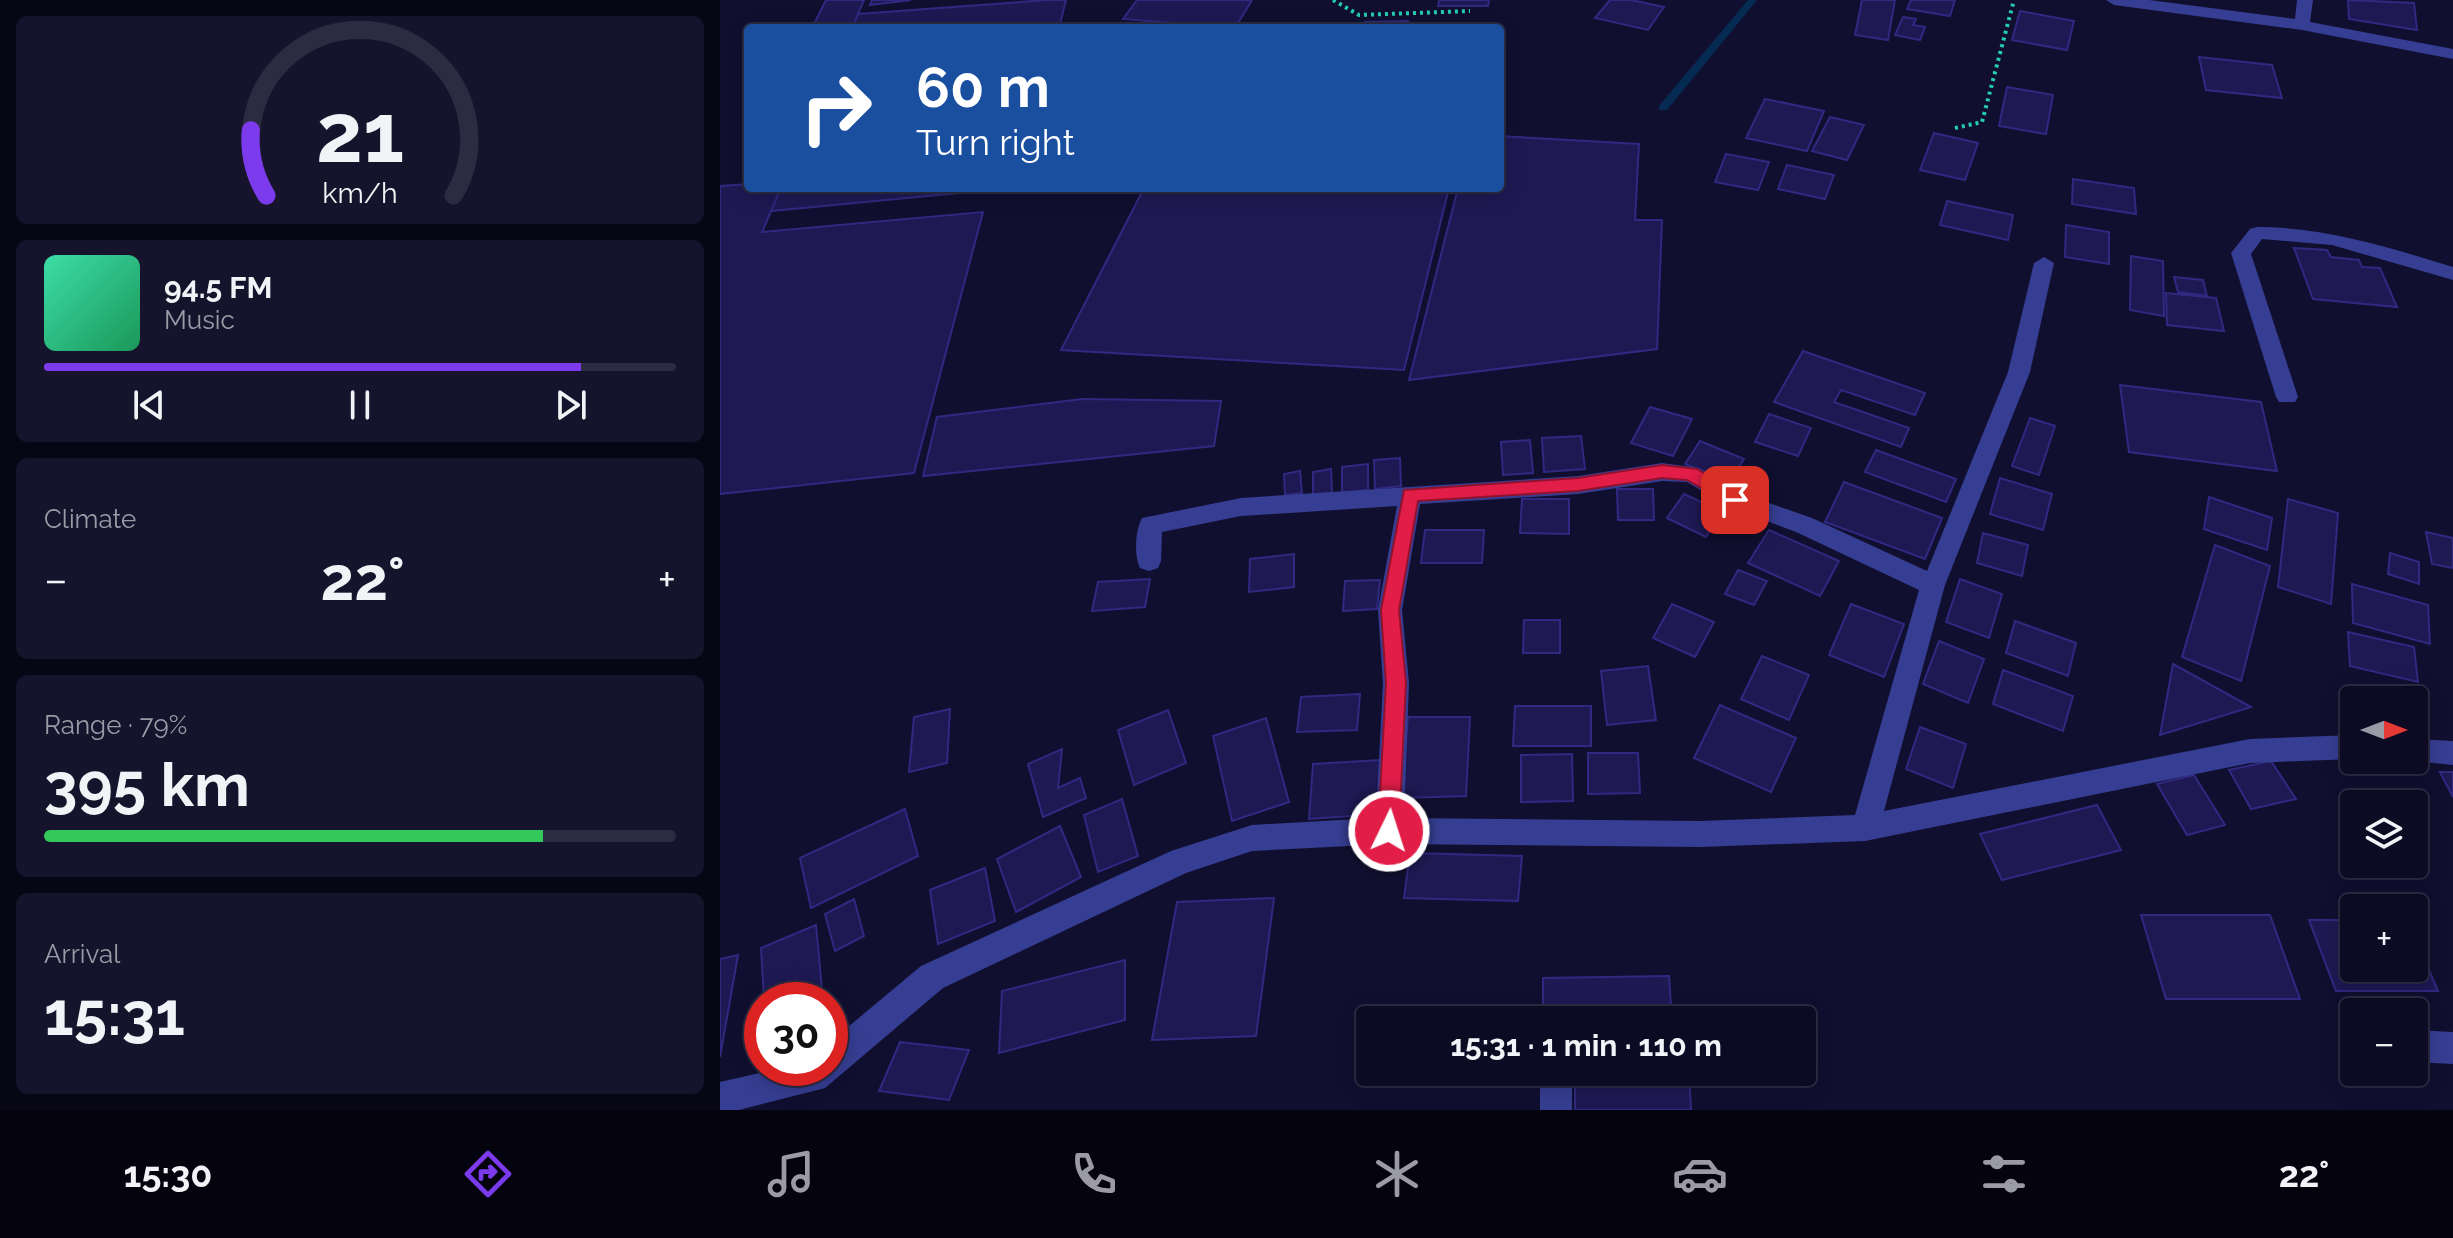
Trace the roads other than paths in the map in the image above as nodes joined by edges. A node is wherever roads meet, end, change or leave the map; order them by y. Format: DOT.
graph roads {
  1 [pos="2114,0"];
  2 [pos="2305,0"];
  3 [pos="2302,25"];
  4 [pos="2453,54"];
  5 [pos="2044,263"];
  6 [pos="2453,274"];
  7 [pos="2287,397"];
  8 [pos="1410,495"];
  9 [pos="1149,561"];
  10 [pos="1933,585"];
  11 [pos="2340,748"];
  12 [pos="2428,752"];
  13 [pos="2453,753"];
  14 [pos="1865,828"];
  15 [pos="1389,831"];
  16 [pos="2428,1047"];
  17 [pos="848,1048"];
  18 [pos="2453,1048"];
  19 [pos="774,1086"];
  20 [pos="720,1098"];
  1 -- 3 [label="street"];
  2 -- 3 [label="street"];
  3 -- 4 [label="street"];
  5 -- 10 [label="street"];
  6 -- 7 [label="street"];
  8 -- 9 [label="street"];
  8 -- 10 [label="street"];
  8 -- 15 [label="street"];
  10 -- 14 [label="street"];
  11 -- 14 [label="street"];
  12 -- 13 [label="street"];
  14 -- 15 [label="street"];
  15 -- 17 [label="street"];
  16 -- 18 [label="street"];
  19 -- 20 [label="street"];
}
